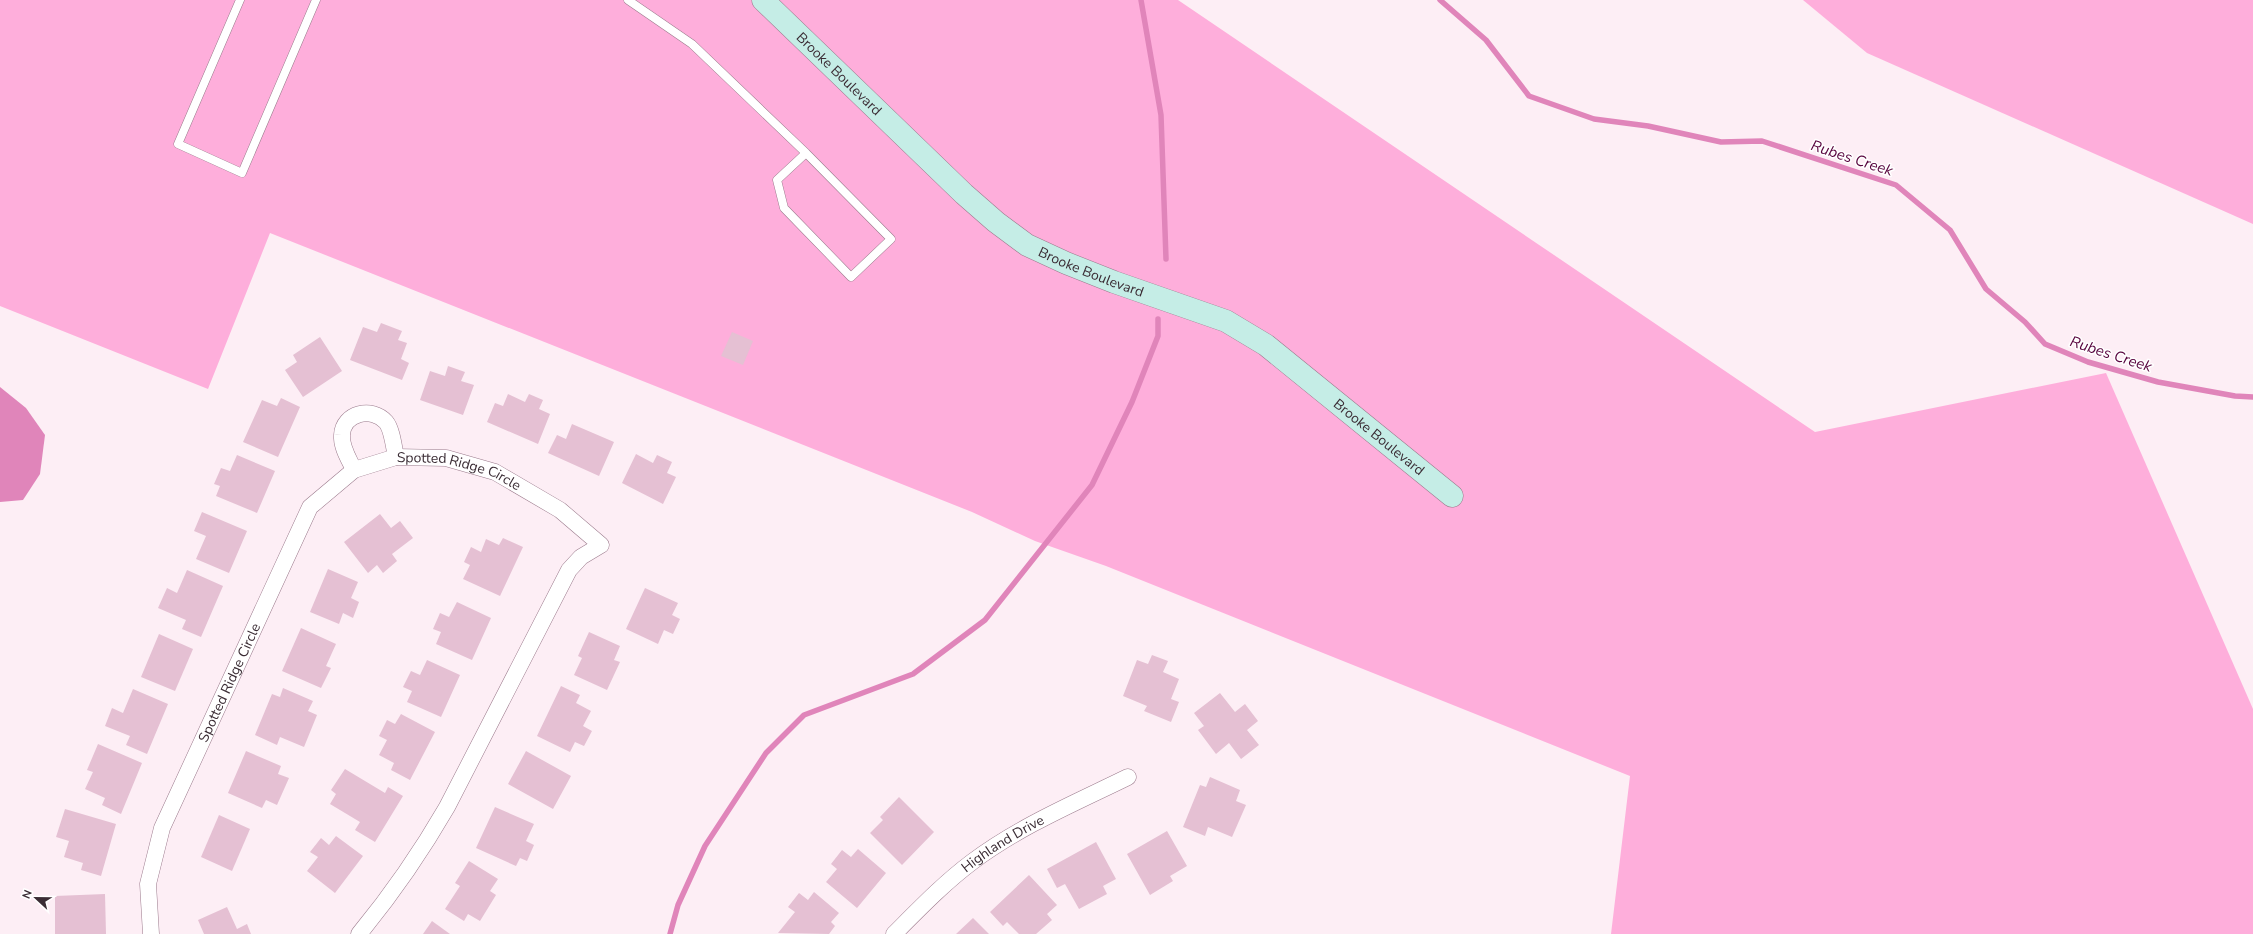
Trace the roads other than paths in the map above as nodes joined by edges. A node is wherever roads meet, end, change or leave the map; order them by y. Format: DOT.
graph roads {
  1 [pos="240,0"];
  2 [pos="316,0"];
  3 [pos="628,0"];
  4 [pos="763,0"];
  5 [pos="806,153"];
  6 [pos="396,457"];
  7 [pos="354,470"];
  8 [pos="1452,496"];
  9 [pos="1128,777"];
  10 [pos="151,934"];
  11 [pos="359,934"];
  12 [pos="894,934"];
  1 -- 2 [label="lane"];
  3 -- 5 [label="lane"];
  4 -- 8 [label="street, Brooke Boulevard"];
  5 -- 5 [label="lane"];
  6 -- 7 [label="street, Spotted Ridge Circle"];
  6 -- 7 [label="street"];
  6 -- 11 [label="street, Spotted Ridge Circle"];
  7 -- 10 [label="street, Spotted Ridge Circle"];
  9 -- 12 [label="street, Highland Drive"];
}
